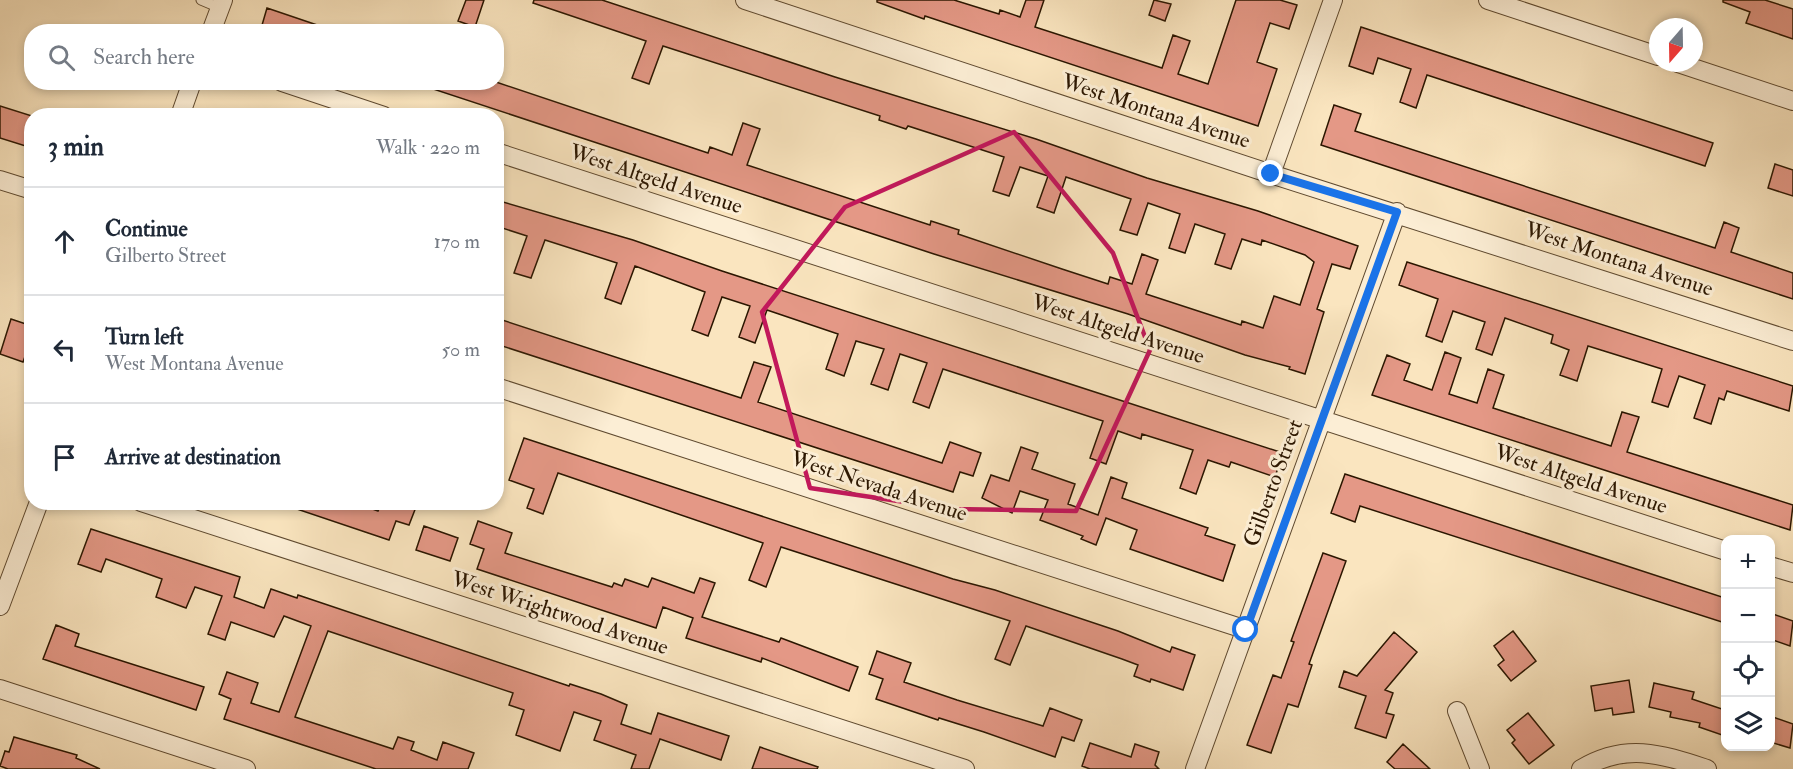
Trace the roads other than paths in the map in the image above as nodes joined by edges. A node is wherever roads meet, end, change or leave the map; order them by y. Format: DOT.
graph roads {
  1 [pos="201,0"];
  2 [pos="745,0"];
  3 [pos="1333,0"];
  4 [pos="1488,0"];
  5 [pos="221,4"];
  6 [pos="214,24"];
  7 [pos="1649,53"];
  8 [pos="1703,71"];
  9 [pos="189,90"];
  10 [pos="306,90"];
  11 [pos="1793,101"];
  12 [pos="183,108"];
  13 [pos="360,108"];
  14 [pos="504,155"];
  15 [pos="1271,174"];
  16 [pos="0,180"];
  17 [pos="24,188"];
  18 [pos="1397,212"];
  19 [pos="1793,341"];
  20 [pos="504,390"];
  21 [pos="1321,420"];
  22 [pos="36,510"];
  23 [pos="166,510"];
  24 [pos="1721,550"];
  25 [pos="1775,568"];
  26 [pos="1793,573"];
  27 [pos="0,606"];
  28 [pos="1246,630"];
  29 [pos="0,689"];
  30 [pos="1457,711"];
  31 [pos="246,769"];
  32 [pos="965,769"];
  33 [pos="1195,769"];
  34 [pos="1480,769"];
  35 [pos="1581,769"];
  36 [pos="1707,769"];
  1 -- 5 [label="lane"];
  2 -- 15 [label="street, West Montana Avenue"];
  3 -- 15 [label="street"];
  4 -- 7 [label="street"];
  5 -- 6 [label="street"];
  8 -- 11 [label="street"];
  9 -- 12 [label="street"];
  10 -- 13 [label="street"];
  14 -- 21 [label="street, West Altgeld Avenue"];
  15 -- 18 [label="street, West Montana Avenue"];
  16 -- 17 [label="street"];
  18 -- 19 [label="street, West Montana Avenue"];
  18 -- 21 [label="street, Gilberto Street"];
  20 -- 28 [label="street, West Nevada Avenue"];
  21 -- 24 [label="street, West Altgeld Avenue"];
  21 -- 28 [label="street, Gilberto Street"];
  22 -- 27 [label="street"];
  23 -- 32 [label="street, West Wrightwood Avenue"];
  25 -- 26 [label="street"];
  28 -- 33 [label="street, Gilberto Street"];
  29 -- 31 [label="street"];
  30 -- 34 [label="street"];
  35 -- 36 [label="street"];
}
